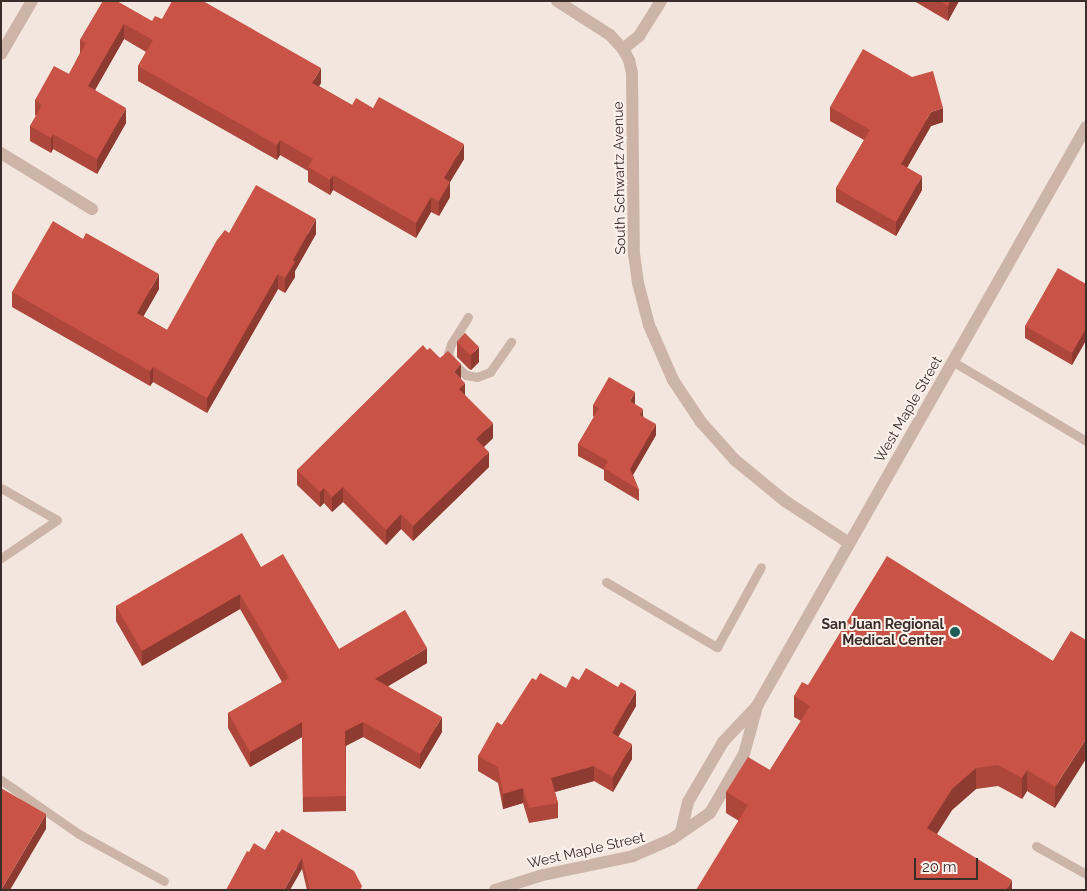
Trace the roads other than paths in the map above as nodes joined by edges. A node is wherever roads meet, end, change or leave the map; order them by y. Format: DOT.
graph roads {
  1 [pos="32,1"];
  2 [pos="557,1"];
  3 [pos="661,1"];
  4 [pos="623,49"];
  5 [pos="1,54"];
  6 [pos="1086,127"];
  7 [pos="1082,144"];
  8 [pos="1,153"];
  9 [pos="92,209"];
  10 [pos="468,317"];
  11 [pos="511,342"];
  12 [pos="952,362"];
  13 [pos="1086,441"];
  14 [pos="1,488"];
  15 [pos="849,543"];
  16 [pos="1,558"];
  17 [pos="761,567"];
  18 [pos="606,582"];
  19 [pos="756,706"];
  20 [pos="1,780"];
  21 [pos="681,832"];
  22 [pos="1036,846"];
  23 [pos="1086,874"];
  24 [pos="164,881"];
  25 [pos="495,890"];
  1 -- 5 [label="street"];
  2 -- 4 [label="street, South Schwartz Avenue"];
  3 -- 4 [label="street"];
  4 -- 15 [label="street, South Schwartz Avenue"];
  6 -- 7 [label="street, West Maple Street"];
  7 -- 12 [label="street, West Maple Street"];
  8 -- 9 [label="street"];
  10 -- 11 [label="lane"];
  12 -- 13 [label="lane"];
  12 -- 15 [label="street, West Maple Street"];
  14 -- 16 [label="lane"];
  15 -- 19 [label="street, West Maple Street"];
  17 -- 18 [label="lane"];
  19 -- 21 [label="street, West Maple Street"];
  19 -- 21 [label="street, West Maple Street"];
  20 -- 24 [label="lane"];
  21 -- 25 [label="street, West Maple Street"];
  22 -- 23 [label="lane"];
}
